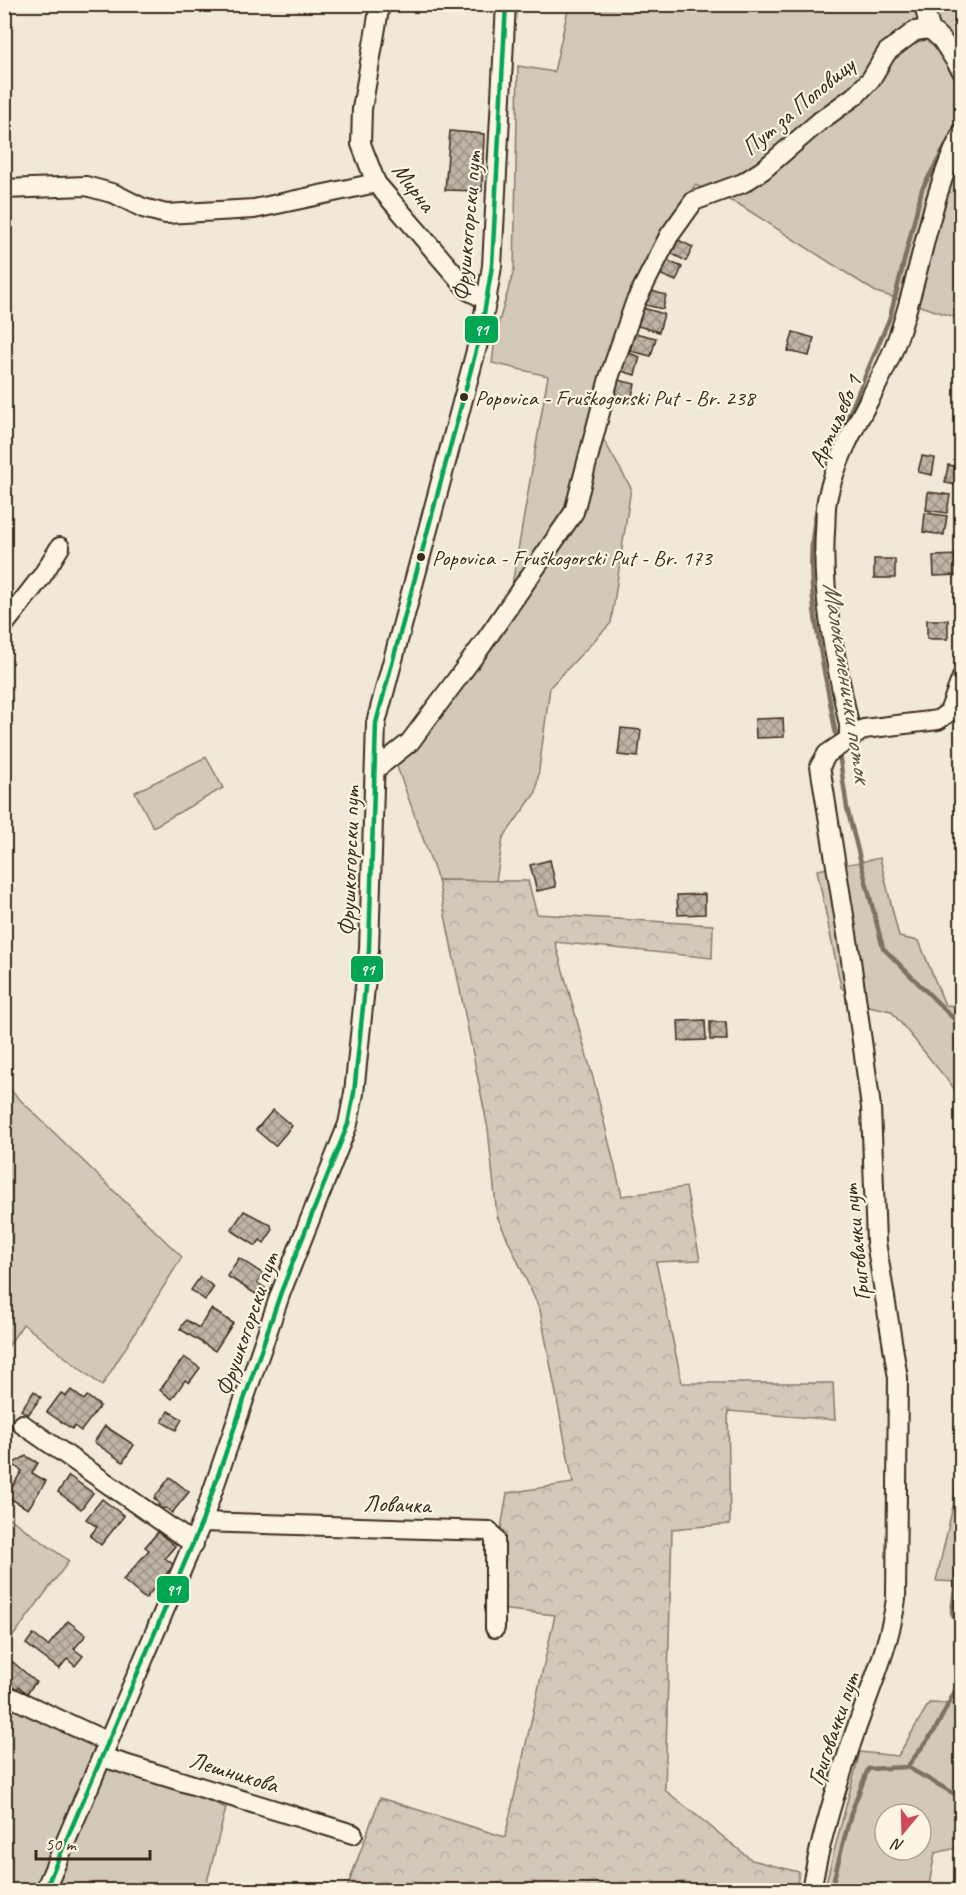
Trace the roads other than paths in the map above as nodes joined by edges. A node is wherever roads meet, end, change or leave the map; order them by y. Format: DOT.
graph roads {
  1 [pos="380,4"];
  2 [pos="506,4"];
  3 [pos="928,4"];
  4 [pos="930,29"];
  5 [pos="962,71"];
  6 [pos="962,133"];
  7 [pos="376,183"];
  8 [pos="4,189"];
  9 [pos="487,300"];
  10 [pos="60,547"];
  11 [pos="4,625"];
  12 [pos="962,677"];
  13 [pos="849,739"];
  14 [pos="376,769"];
  15 [pos="22,1424"];
  16 [pos="202,1522"];
  17 [pos="194,1544"];
  18 [pos="495,1628"];
  19 [pos="4,1694"];
  20 [pos="105,1750"];
  21 [pos="353,1834"];
  22 [pos="45,1890"];
  23 [pos="811,1890"];
  1 -- 7 [label="street, Мирна"];
  2 -- 9 [label="street, Фрушкогорски пут"];
  3 -- 4 [label="street"];
  4 -- 5 [label="street"];
  4 -- 14 [label="street, Пут за Поповицу"];
  6 -- 13 [label="street, Артиљево 1"];
  7 -- 8 [label="street"];
  7 -- 9 [label="street, Мирна"];
  9 -- 14 [label="street, Фрушкогорски пут"];
  10 -- 11 [label="street"];
  12 -- 13 [label="street, Григовачки пут"];
  13 -- 23 [label="street, Григовачки пут"];
  14 -- 16 [label="street, Фрушкогорски пут"];
  15 -- 17 [label="street"];
  16 -- 17 [label="street, Фрушкогорски пут"];
  16 -- 18 [label="street, Ловачка"];
  17 -- 20 [label="street, Фрушкогорски пут"];
  19 -- 20 [label="street, Лешникова"];
  20 -- 21 [label="street, Лешникова"];
  20 -- 22 [label="street, Фрушкогорски пут"];
}
